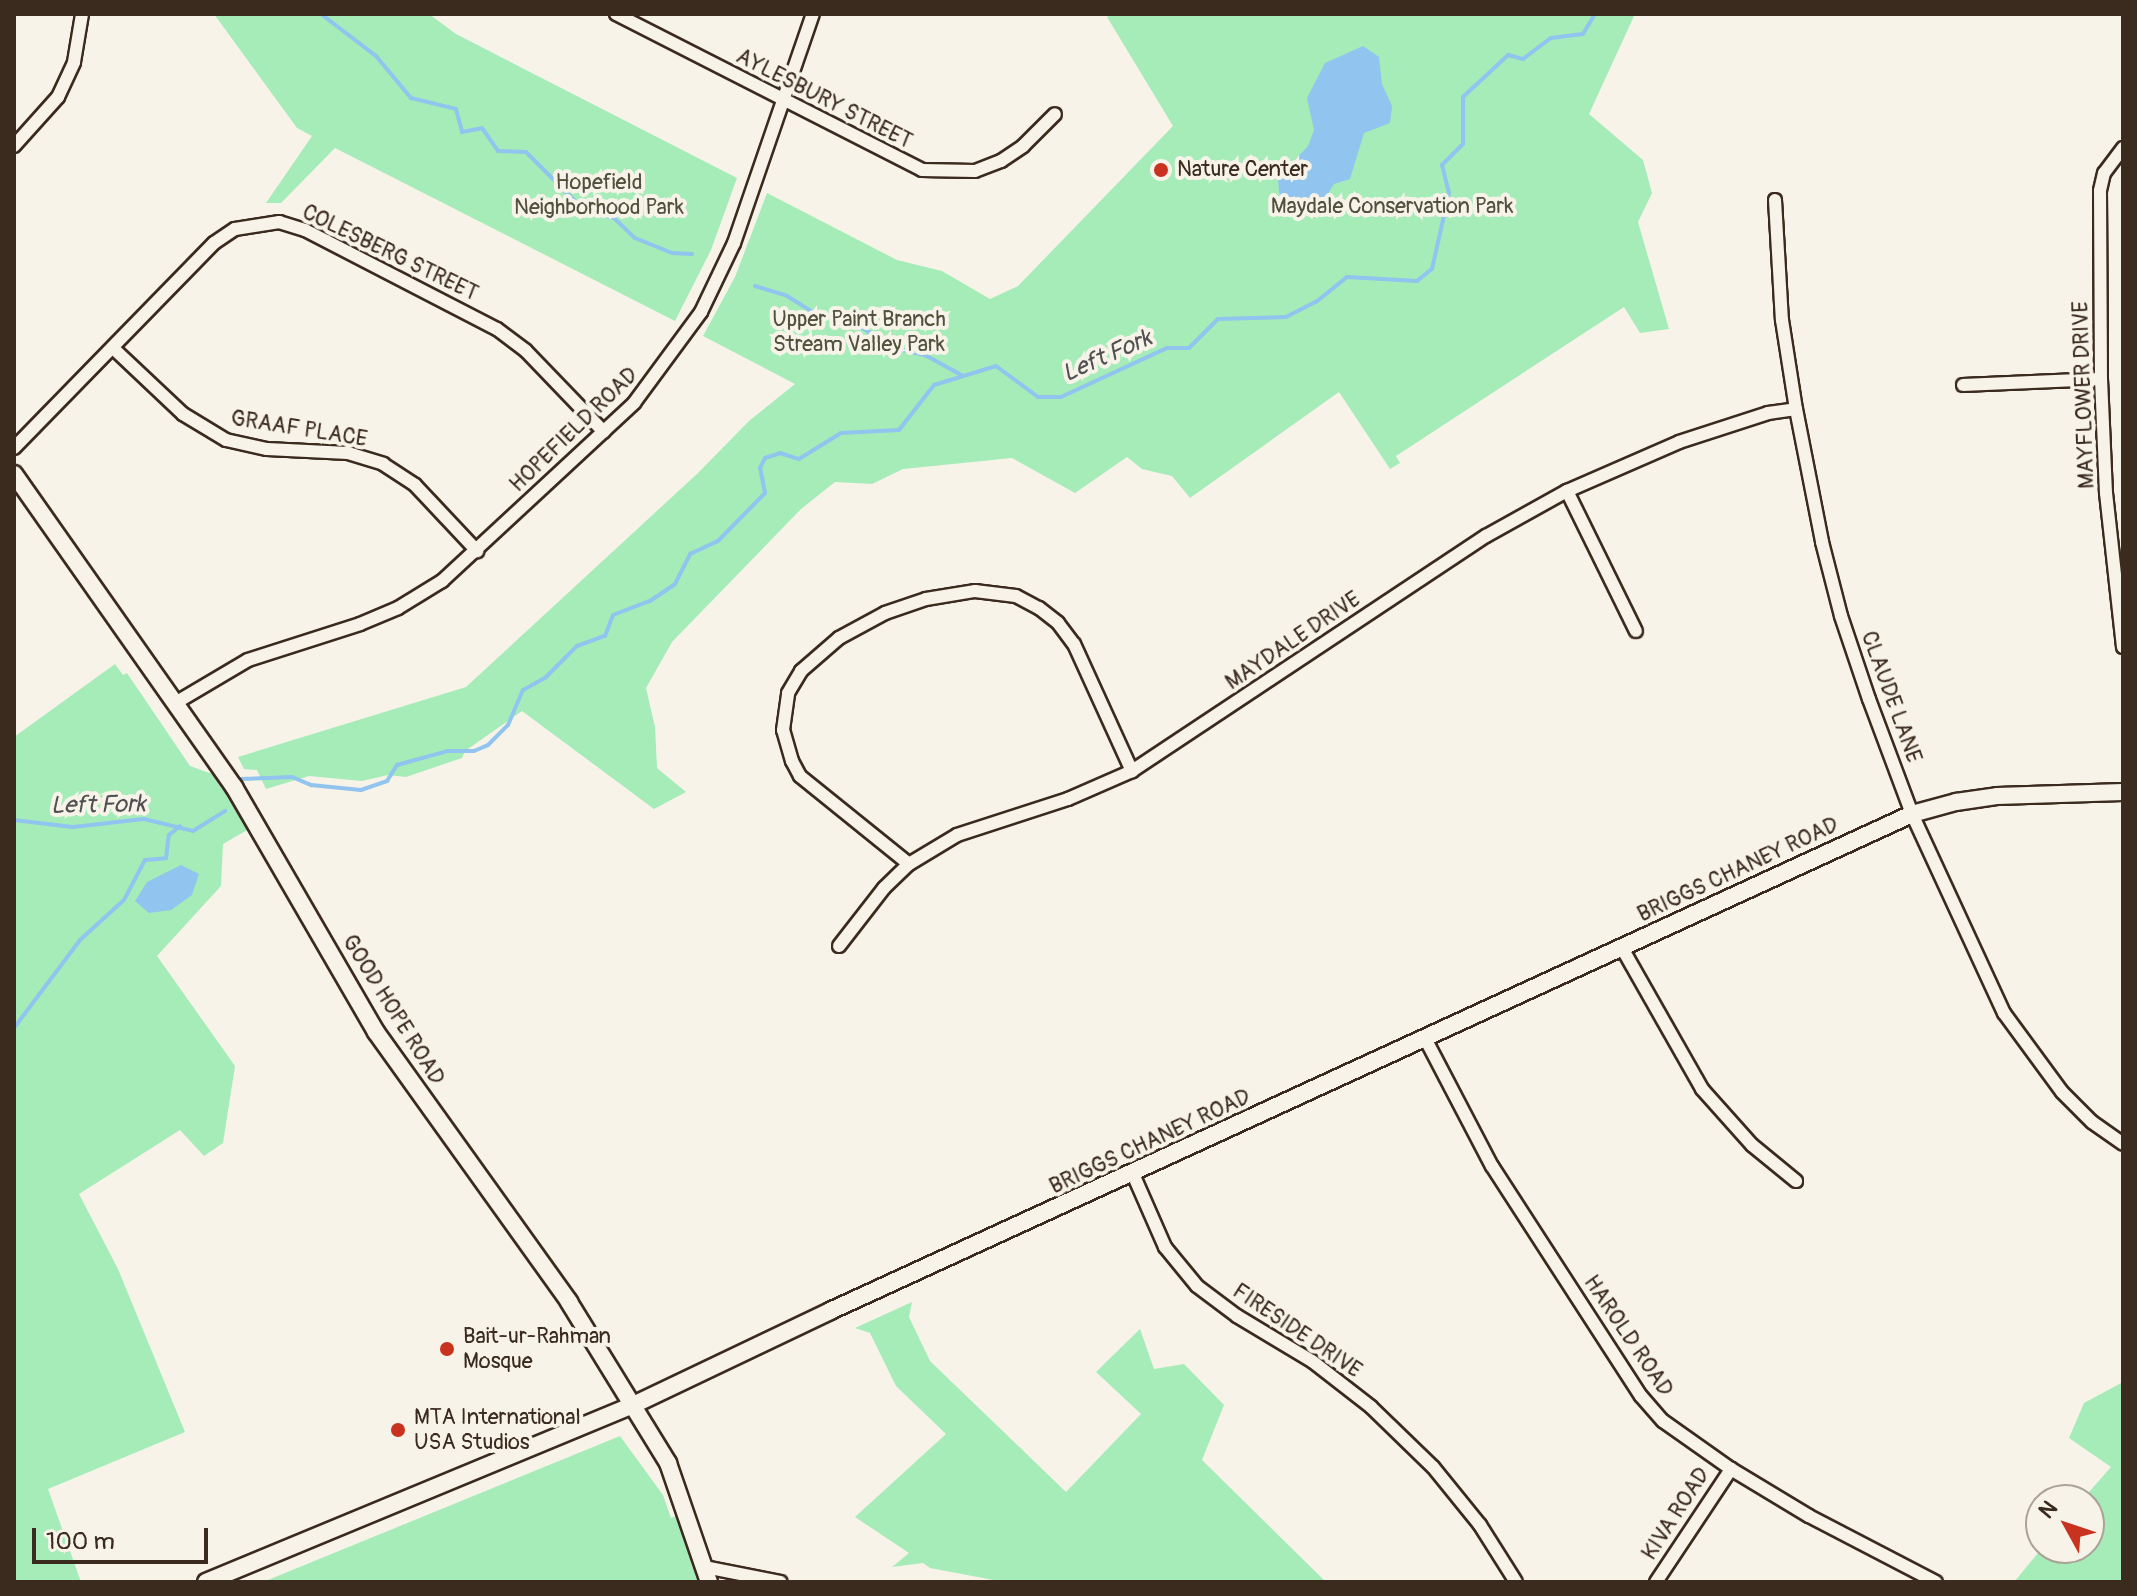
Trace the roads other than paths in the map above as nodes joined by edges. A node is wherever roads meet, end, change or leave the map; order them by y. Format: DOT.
graph roads {
  1 [pos="82,14"];
  2 [pos="616,14"];
  3 [pos="813,14"];
  4 [pos="782,101"];
  5 [pos="1055,114"];
  6 [pos="14,146"];
  7 [pos="2123,148"];
  8 [pos="1775,200"];
  9 [pos="113,348"];
  10 [pos="2101,379"];
  11 [pos="1963,385"];
  12 [pos="1796,409"];
  13 [pos="604,432"];
  14 [pos="14,448"];
  15 [pos="14,474"];
  16 [pos="1567,491"];
  17 [pos="477,551"];
  18 [pos="1636,631"];
  19 [pos="2123,647"];
  20 [pos="177,702"];
  21 [pos="1132,771"];
  22 [pos="2123,792"];
  23 [pos="1912,814"];
  24 [pos="909,864"];
  25 [pos="839,946"];
  26 [pos="1622,948"];
  27 [pos="1426,1040"];
  28 [pos="2123,1144"];
  29 [pos="1133,1174"];
  30 [pos="1796,1181"];
  31 [pos="631,1406"];
  32 [pos="1731,1469"];
  33 [pos="707,1575"];
  34 [pos="206,1582"];
  35 [pos="781,1582"];
  36 [pos="1516,1582"];
  37 [pos="1656,1582"];
  38 [pos="1936,1582"];
  1 -- 6 [label="street"];
  2 -- 4 [label="street, AYLESBURY STREET"];
  3 -- 4 [label="street, HOPEFIELD ROAD"];
  4 -- 5 [label="street, AYLESBURY STREET"];
  4 -- 13 [label="street, HOPEFIELD ROAD"];
  7 -- 10 [label="street, MAYFLOWER DRIVE"];
  8 -- 12 [label="street, CLAUDE LANE"];
  9 -- 13 [label="street, COLESBERG STREET"];
  9 -- 14 [label="street, COLESBERG STREET"];
  9 -- 17 [label="street, GRAAF PLACE"];
  10 -- 11 [label="street"];
  10 -- 19 [label="street, MAYFLOWER DRIVE"];
  12 -- 16 [label="street, MAYDALE DRIVE"];
  12 -- 23 [label="street, CLAUDE LANE"];
  13 -- 17 [label="street, HOPEFIELD ROAD"];
  15 -- 20 [label="main road, GOOD HOPE ROAD"];
  16 -- 18 [label="street"];
  16 -- 21 [label="street, MAYDALE DRIVE"];
  17 -- 20 [label="street, HOPEFIELD ROAD"];
  20 -- 31 [label="main road, GOOD HOPE ROAD"];
  21 -- 24 [label="street, MAYDALE DRIVE"];
  21 -- 24 [label="street"];
  22 -- 23 [label="main road, BRIGGS CHANEY ROAD"];
  23 -- 26 [label="main road, BRIGGS CHANEY ROAD"];
  23 -- 28 [label="street, CLAUDE LANE"];
  24 -- 25 [label="street, MAYDALE DRIVE"];
  26 -- 27 [label="main road, BRIGGS CHANEY ROAD"];
  26 -- 30 [label="street"];
  27 -- 29 [label="main road, BRIGGS CHANEY ROAD"];
  27 -- 32 [label="street, HAROLD ROAD"];
  29 -- 31 [label="main road, BRIGGS CHANEY ROAD"];
  29 -- 36 [label="street, FIRESIDE DRIVE"];
  31 -- 33 [label="main road, GOOD HOPE ROAD"];
  31 -- 34 [label="main road, BRIGGS CHANEY ROAD"];
  32 -- 37 [label="street, KIVA ROAD"];
  32 -- 38 [label="street, HAROLD ROAD"];
  33 -- 35 [label="street"];
}
